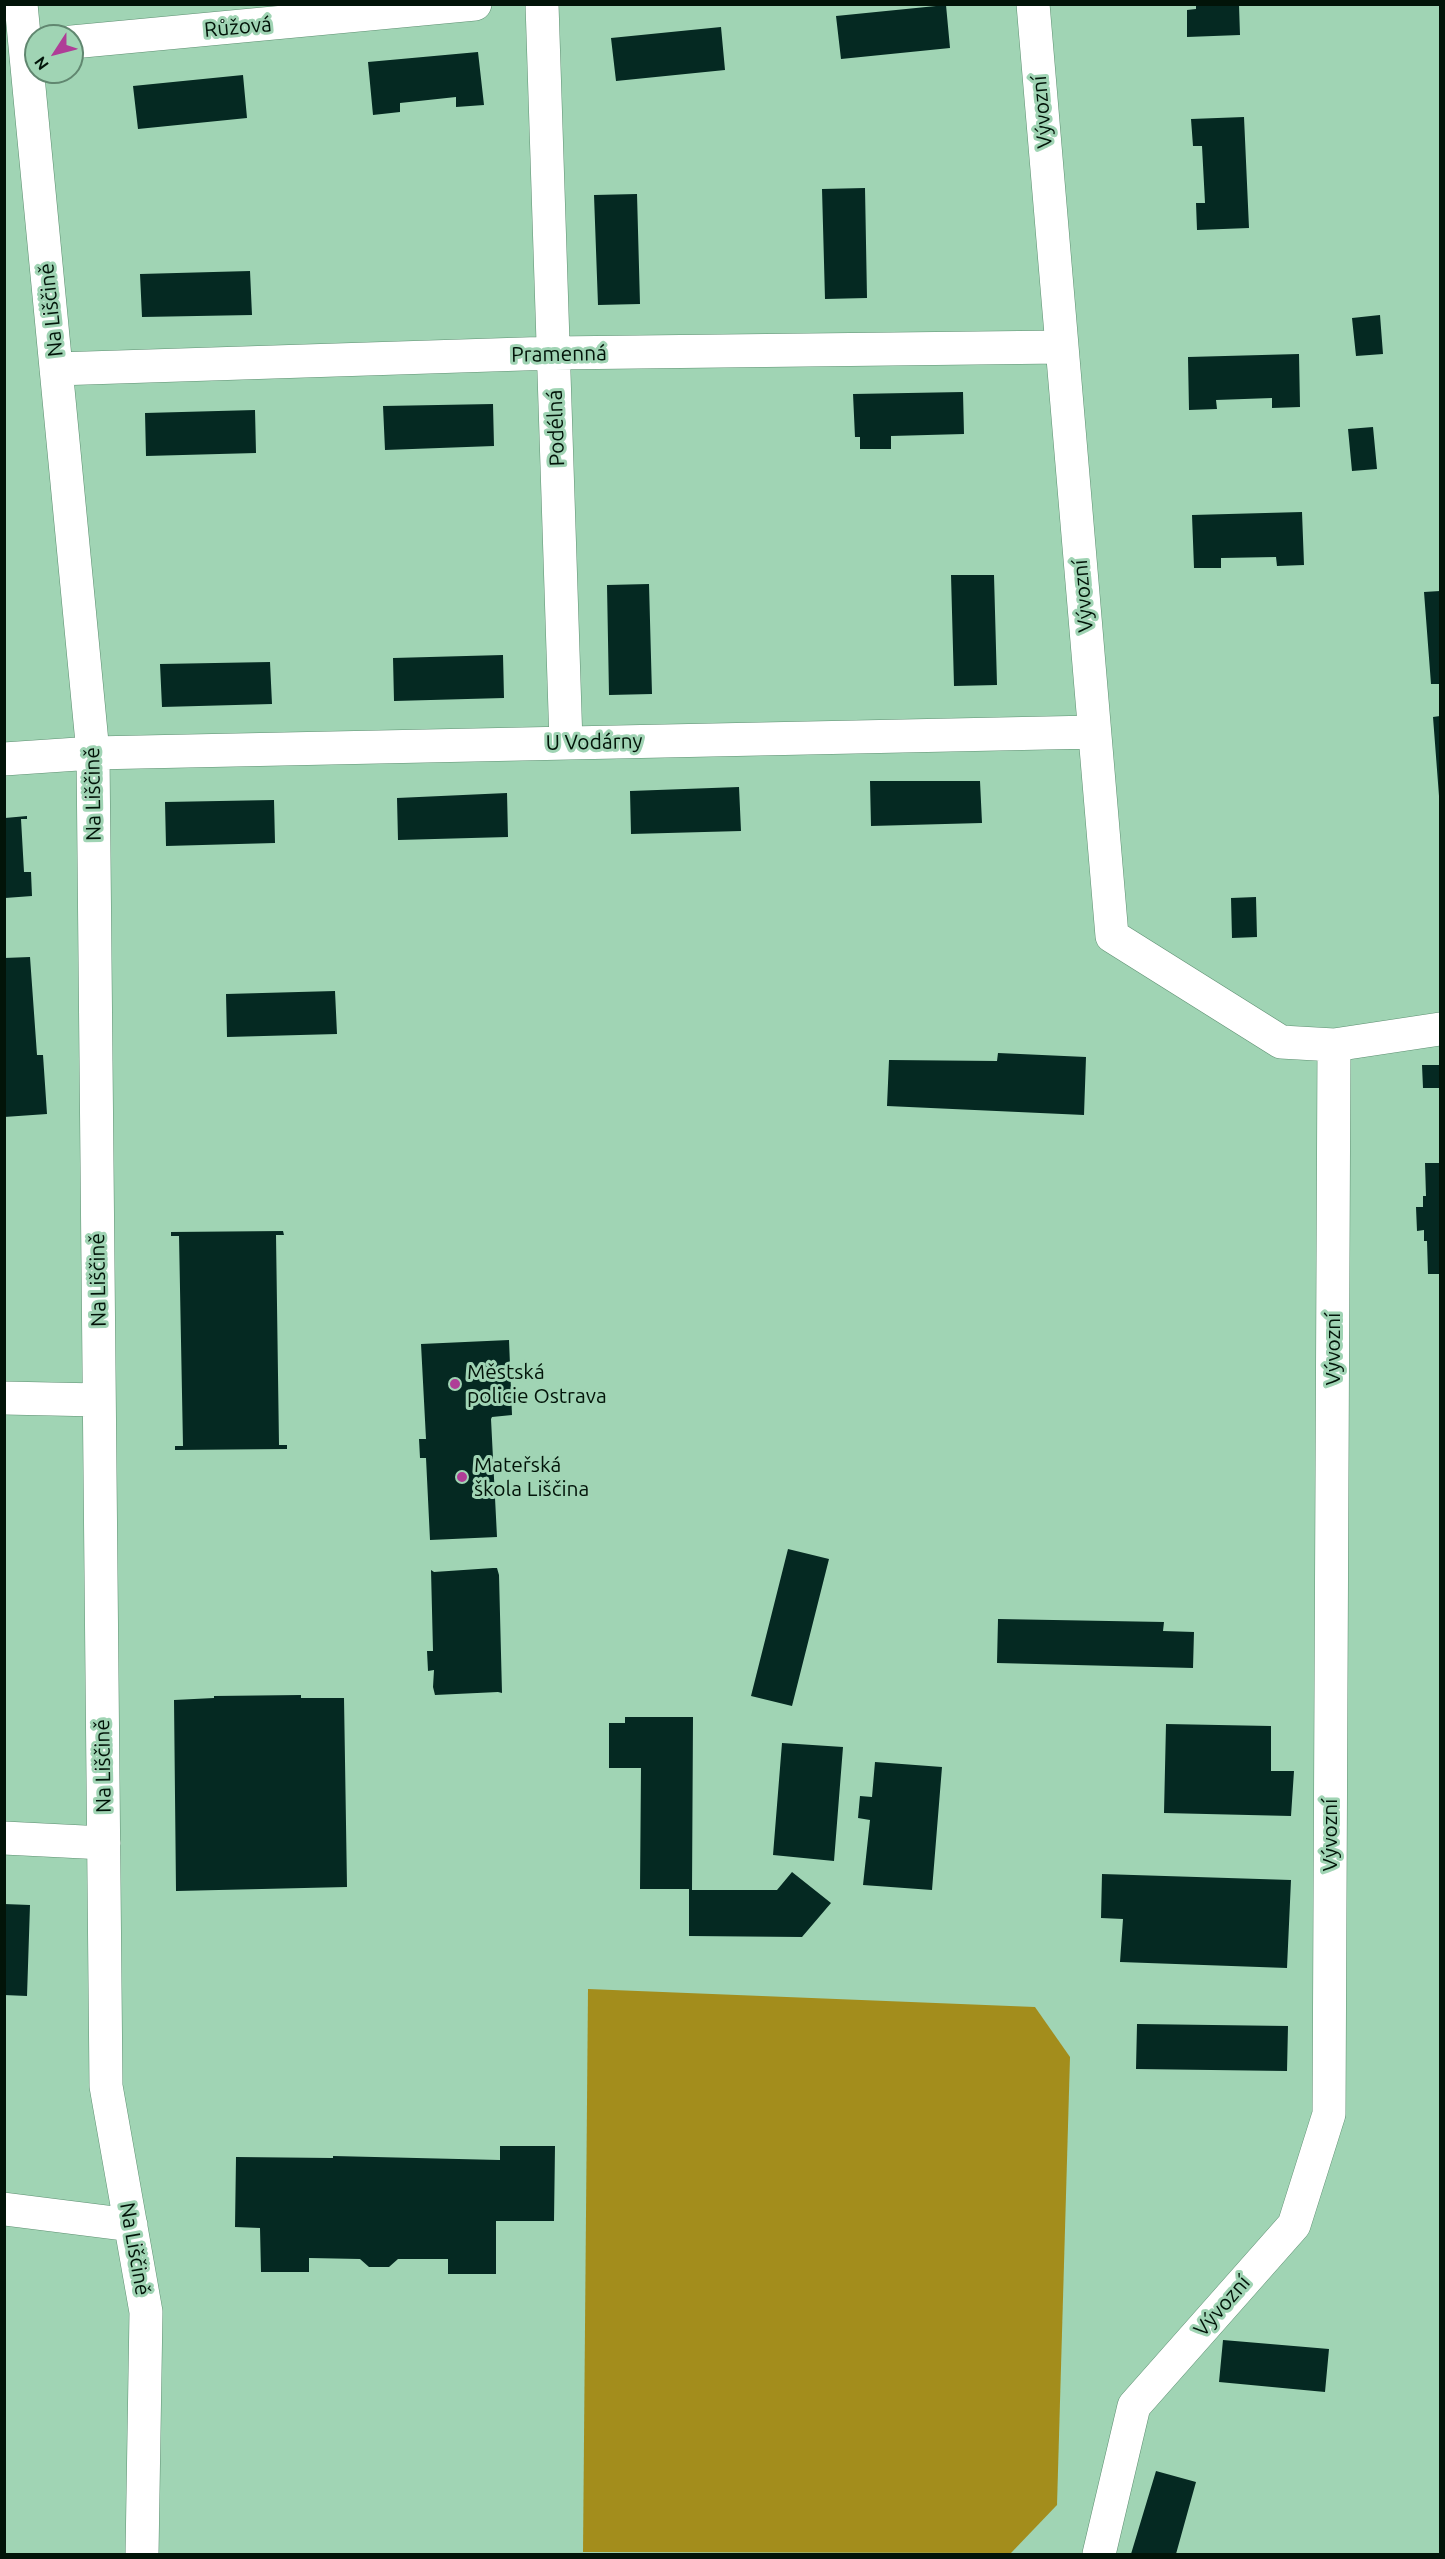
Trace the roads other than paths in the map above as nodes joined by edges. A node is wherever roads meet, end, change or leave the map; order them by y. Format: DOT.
graph roads {
  1 [pos="21,4"];
  2 [pos="475,4"];
  3 [pos="542,4"];
  4 [pos="1033,4"];
  5 [pos="26,24"];
  6 [pos="84,41"];
  7 [pos="34,84"];
  8 [pos="1062,347"];
  9 [pos="554,353"];
  10 [pos="56,369"];
  11 [pos="1094,732"];
  12 [pos="566,743"];
  13 [pos="93,753"];
  14 [pos="4,759"];
  15 [pos="1440,1029"];
  16 [pos="1334,1045"];
  17 [pos="4,1398"];
  18 [pos="99,1400"];
  19 [pos="4,1838"];
  20 [pos="104,1843"];
  21 [pos="4,2209"];
  22 [pos="131,2225"];
  23 [pos="142,2554"];
  24 [pos="1099,2554"];
  1 -- 5 [label="street, Na Liščině"];
  2 -- 6 [label="street, Růžová"];
  3 -- 9 [label="street, Podélná"];
  4 -- 8 [label="street, Vývozní"];
  7 -- 10 [label="street, Na Liščině"];
  8 -- 9 [label="street, Pramenná"];
  8 -- 11 [label="street, Vývozní"];
  9 -- 10 [label="street, Pramenná"];
  9 -- 12 [label="street, Podélná"];
  10 -- 13 [label="street, Na Liščině"];
  11 -- 12 [label="street, U Vodárny"];
  11 -- 16 [label="street, Vývozní"];
  12 -- 13 [label="street, U Vodárny"];
  13 -- 14 [label="street, U Vodárny"];
  13 -- 18 [label="street, Na Liščině"];
  15 -- 16 [label="street, Vývozní"];
  16 -- 24 [label="street, Vývozní"];
  17 -- 18 [label="street"];
  18 -- 20 [label="street, Na Liščině"];
  19 -- 20 [label="street"];
  20 -- 22 [label="street, Na Liščině"];
  21 -- 22 [label="street"];
  22 -- 23 [label="street, Na Liščině"];
}
